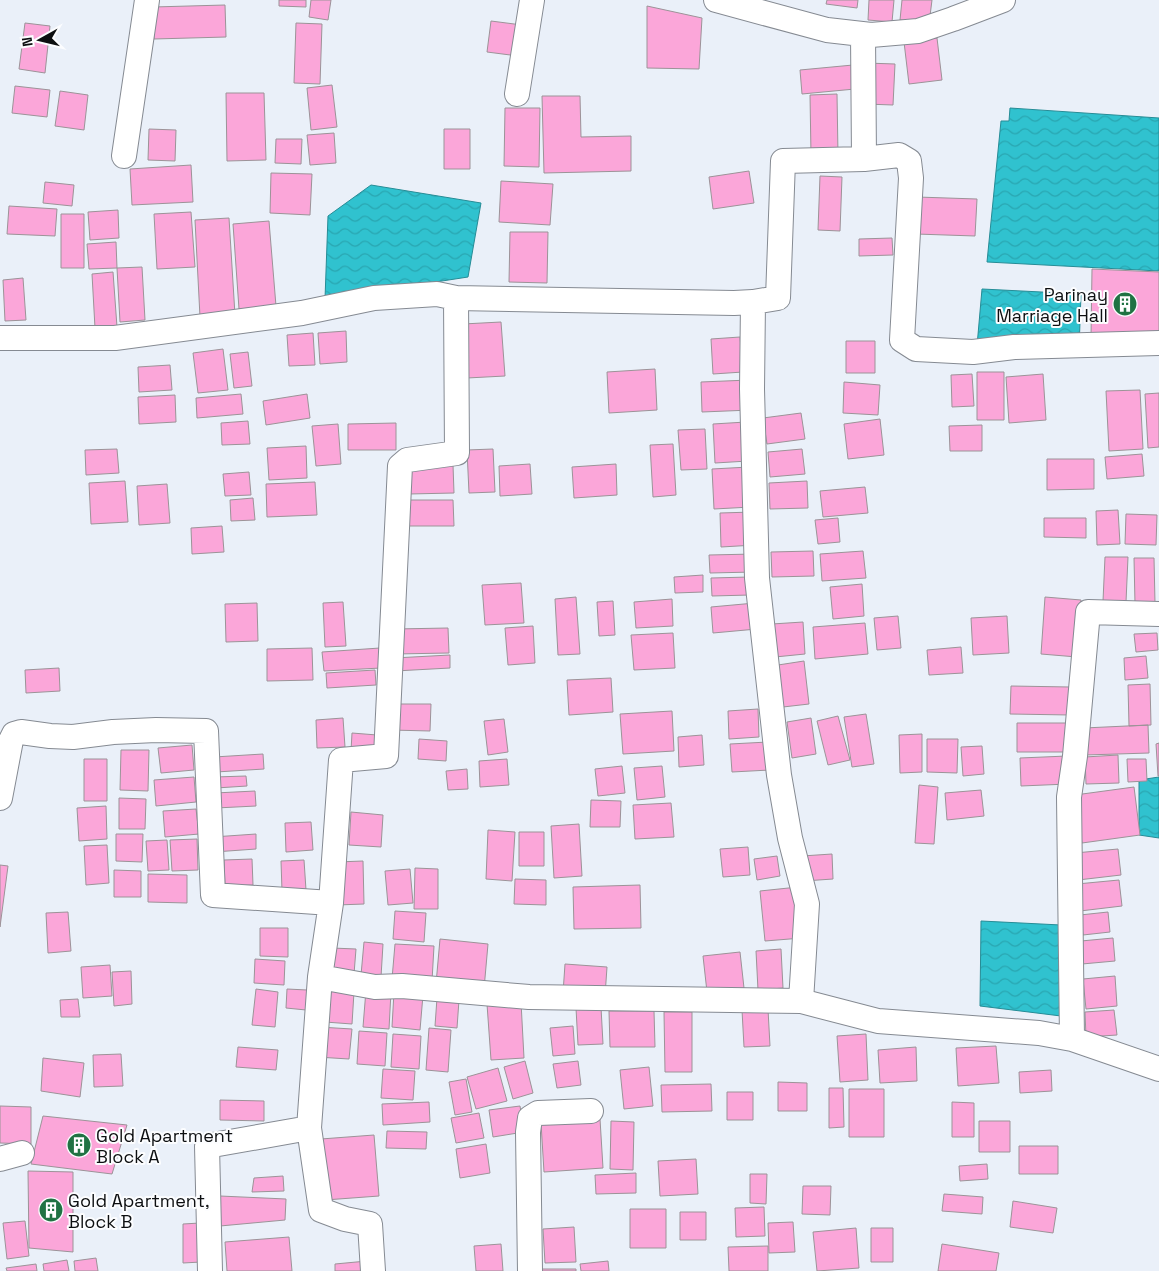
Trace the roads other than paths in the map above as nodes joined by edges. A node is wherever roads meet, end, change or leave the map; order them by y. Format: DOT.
graph roads {
  1 [pos="147,0"];
  2 [pos="532,0"];
  3 [pos="716,0"];
  4 [pos="1003,0"];
  5 [pos="863,34"];
  6 [pos="517,94"];
  7 [pos="124,156"];
  8 [pos="864,159"];
  9 [pos="456,298"];
  10 [pos="754,302"];
  11 [pos="0,338"];
  12 [pos="1159,343"];
  13 [pos="1159,614"];
  14 [pos="0,798"];
  15 [pos="332,903"];
  16 [pos="320,977"];
  17 [pos="801,1001"];
  18 [pos="1072,1039"];
  19 [pos="1159,1069"];
  20 [pos="591,1111"];
  21 [pos="309,1128"];
  22 [pos="210,1271"];
  23 [pos="373,1271"];
  24 [pos="530,1271"];
  1 -- 7 [label="street"];
  2 -- 6 [label="street"];
  3 -- 5 [label="street"];
  4 -- 5 [label="street"];
  5 -- 8 [label="street"];
  8 -- 10 [label="street"];
  8 -- 12 [label="street"];
  9 -- 10 [label="street"];
  9 -- 11 [label="street"];
  9 -- 15 [label="street"];
  10 -- 17 [label="street"];
  13 -- 18 [label="street"];
  14 -- 15 [label="street"];
  15 -- 16 [label="street"];
  16 -- 17 [label="street"];
  16 -- 21 [label="street"];
  17 -- 18 [label="street"];
  18 -- 19 [label="street"];
  20 -- 24 [label="street"];
  21 -- 22 [label="street"];
  21 -- 23 [label="street"];
}
